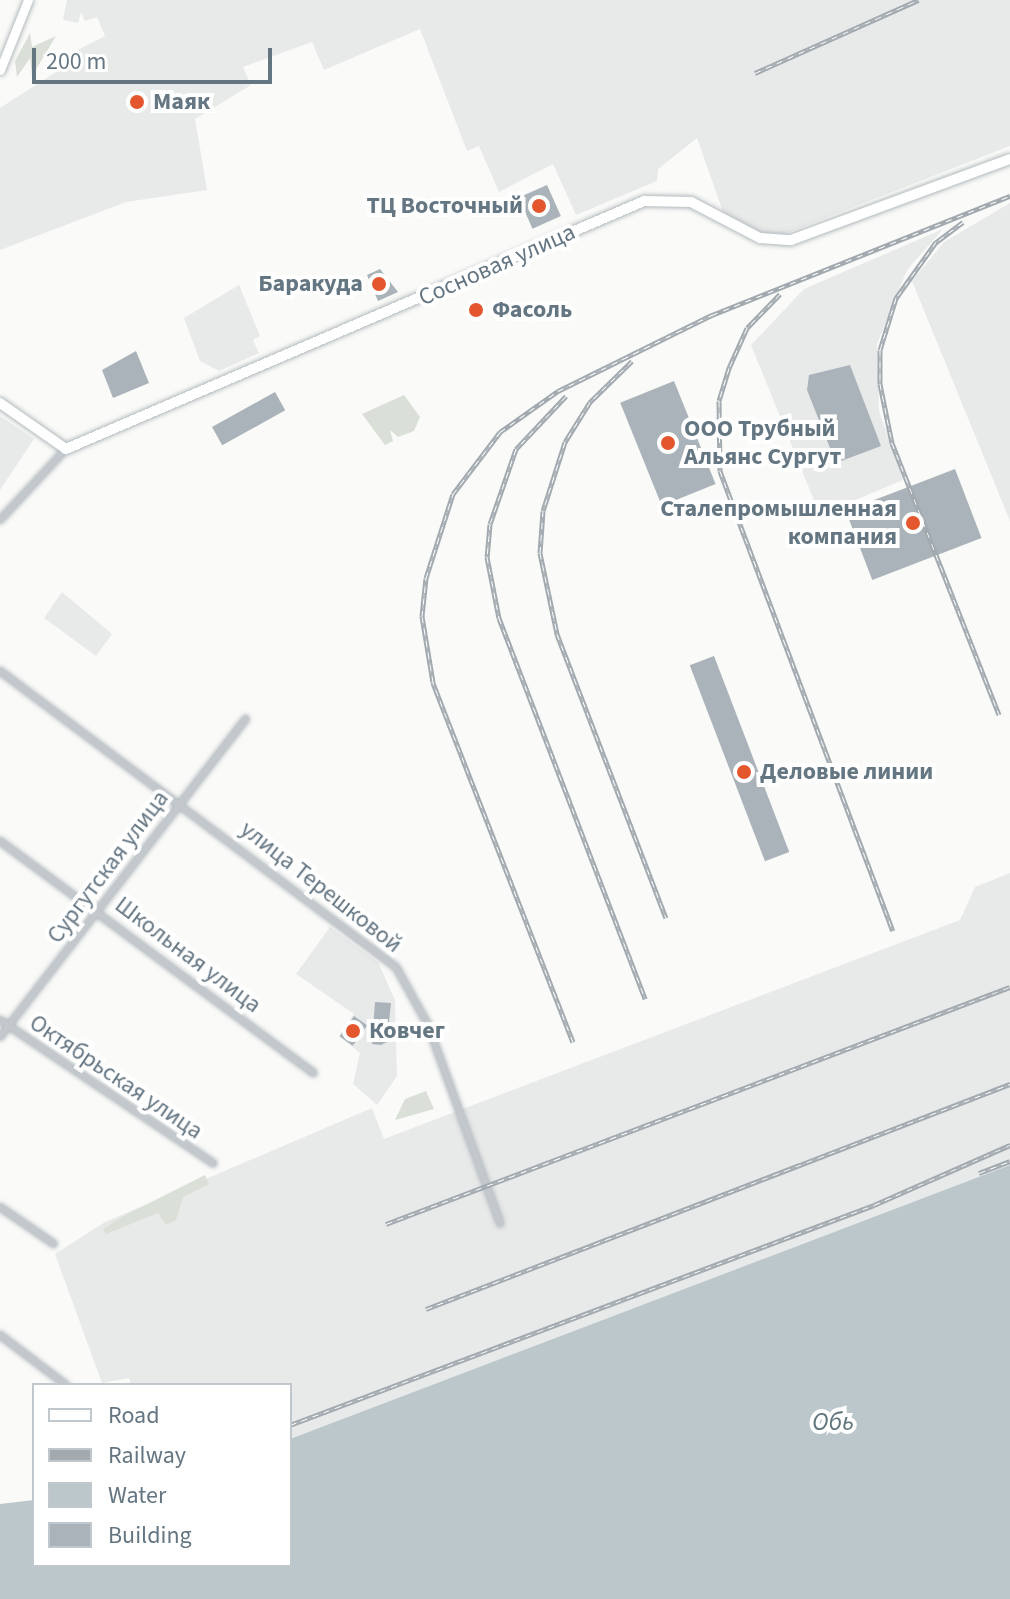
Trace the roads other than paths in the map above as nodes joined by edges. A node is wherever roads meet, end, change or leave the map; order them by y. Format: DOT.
graph roads {
  1 [pos="28,0"];
  2 [pos="0,70"];
  3 [pos="1010,159"];
  4 [pos="0,403"];
  5 [pos="66,449"];
  6 [pos="0,520"];
  7 [pos="0,671"];
  8 [pos="246,719"];
  9 [pos="180,802"];
  10 [pos="0,841"];
  11 [pos="98,910"];
  12 [pos="0,1020"];
  13 [pos="8,1026"];
  14 [pos="0,1037"];
  15 [pos="314,1073"];
  16 [pos="213,1163"];
  17 [pos="0,1207"];
  18 [pos="500,1223"];
  19 [pos="54,1244"];
  20 [pos="0,1335"];
  21 [pos="63,1383"];
  1 -- 2 [label="main road"];
  3 -- 5 [label="main road, Сосновая улица"];
  4 -- 5 [label="main road"];
  5 -- 6 [label="street"];
  7 -- 9 [label="street, улица Терешковой"];
  8 -- 9 [label="street, Сургутская улица"];
  9 -- 11 [label="street, Сургутская улица"];
  9 -- 18 [label="street, улица Терешковой"];
  10 -- 11 [label="street, Школьная улица"];
  11 -- 13 [label="street, Сургутская улица"];
  11 -- 15 [label="street, Школьная улица"];
  12 -- 13 [label="street, Октябрьская улица"];
  13 -- 14 [label="street, Сургутская улица"];
  13 -- 16 [label="street, Октябрьская улица"];
  17 -- 19 [label="street"];
  20 -- 21 [label="street"];
}
